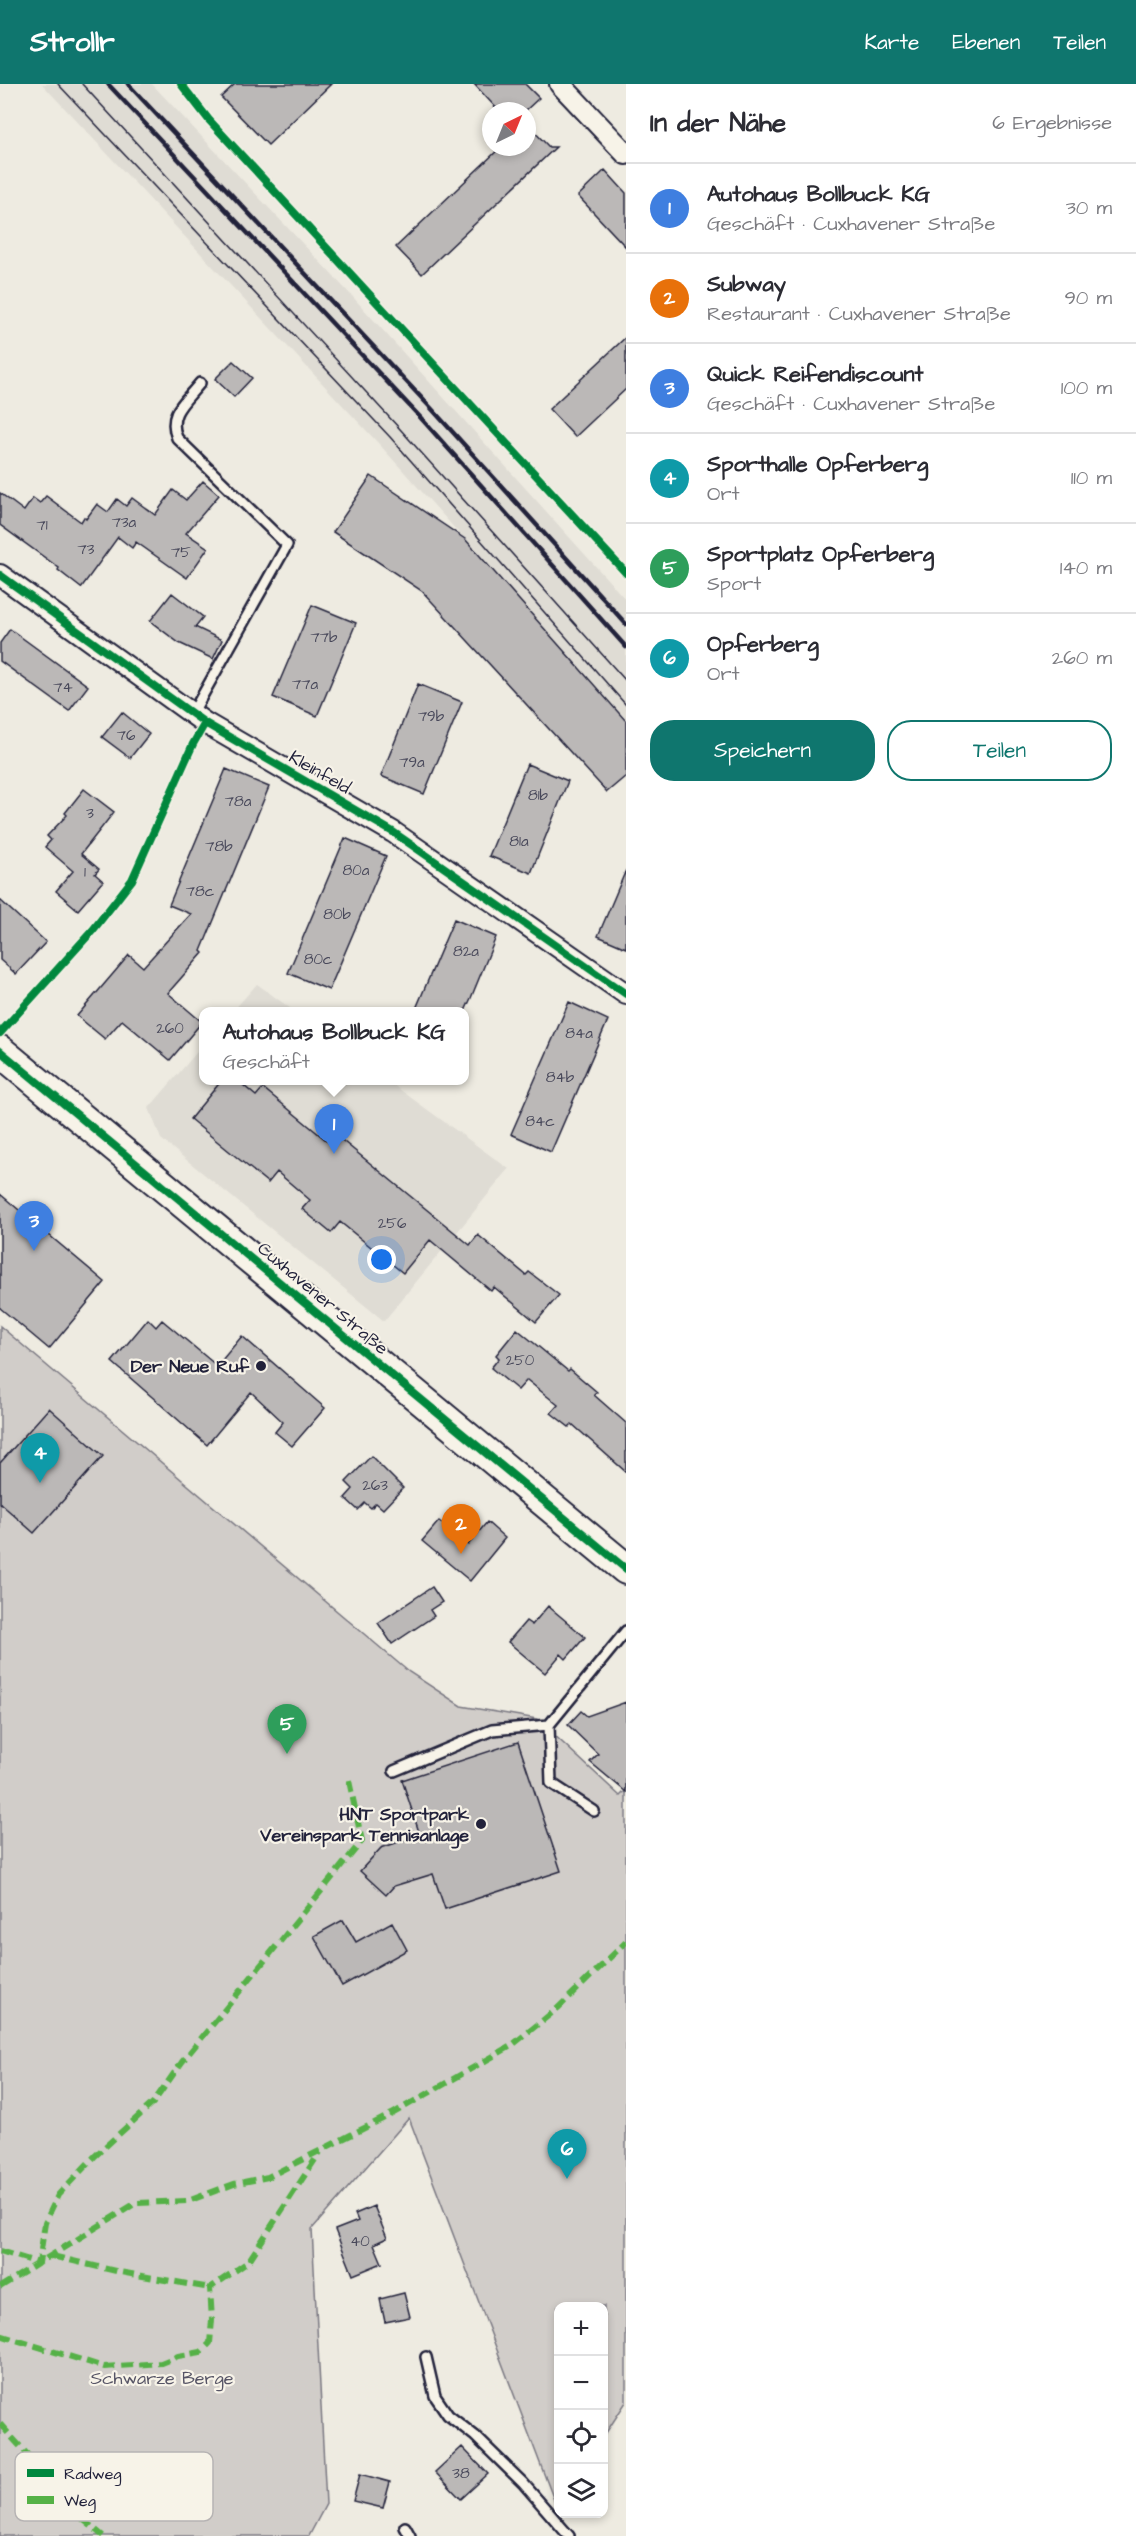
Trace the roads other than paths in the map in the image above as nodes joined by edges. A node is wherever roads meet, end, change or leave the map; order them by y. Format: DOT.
graph roads {
  1 [pos="560,84"];
  2 [pos="626,154"];
  3 [pos="200,383"];
  4 [pos="0,574"];
  5 [pos="192,714"];
  6 [pos="626,994"];
  7 [pos="0,1051"];
  8 [pos="626,1569"];
  9 [pos="626,1631"];
  10 [pos="549,1725"];
  11 [pos="394,1771"];
  12 [pos="594,1811"];
  13 [pos="426,2356"];
  14 [pos="405,2527"];
  15 [pos="410,2536"];
  16 [pos="569,2536"];
  1 -- 2 [label="street"];
  3 -- 5 [label="lane"];
  4 -- 5 [label="street, Kleinfeld"];
  5 -- 6 [label="street, Kleinfeld"];
  7 -- 8 [label="main road, Cuxhavener Straße"];
  9 -- 10 [label="lane"];
  10 -- 11 [label="lane"];
  10 -- 12 [label="lane"];
  13 -- 16 [label="lane"];
  14 -- 15 [label="lane"];
}
